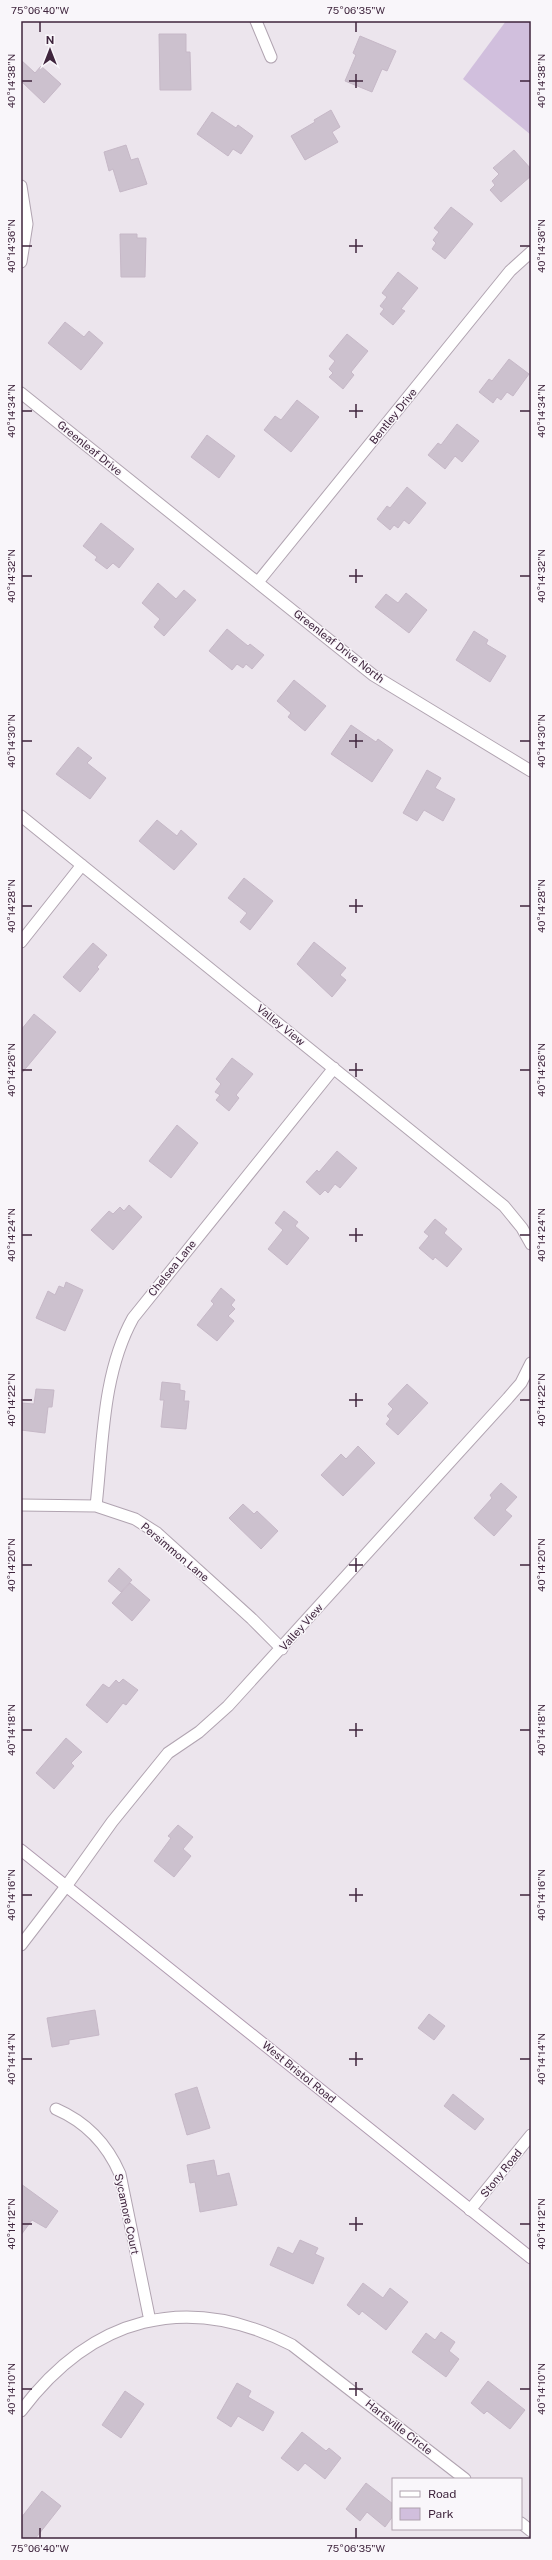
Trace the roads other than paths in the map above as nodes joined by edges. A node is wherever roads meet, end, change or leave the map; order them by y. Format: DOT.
graph roads {
  1 [pos="256,21"];
  2 [pos="271,57"];
  3 [pos="21,186"];
  4 [pos="531,252"];
  5 [pos="21,262"];
  6 [pos="21,393"];
  7 [pos="160,503"];
  8 [pos="258,582"];
  9 [pos="531,771"];
  10 [pos="21,816"];
  11 [pos="82,865"];
  12 [pos="21,942"];
  13 [pos="334,1068"];
  14 [pos="531,1244"];
  15 [pos="531,1363"];
  16 [pos="21,1505"];
  17 [pos="96,1506"];
  18 [pos="282,1649"];
  19 [pos="21,1850"];
  20 [pos="67,1885"];
  21 [pos="21,1945"];
  22 [pos="56,2109"];
  23 [pos="531,2135"];
  24 [pos="470,2210"];
  25 [pos="531,2258"];
  26 [pos="150,2321"];
  27 [pos="21,2411"];
  28 [pos="464,2478"];
  29 [pos="522,2524"];
  30 [pos="531,2530"];
  1 -- 2 [label="street"];
  3 -- 5 [label="street"];
  4 -- 8 [label="street, Bentley Drive"];
  6 -- 7 [label="street, Greenleaf Drive"];
  7 -- 8 [label="street, Greenleaf Drive North"];
  8 -- 9 [label="street, Greenleaf Drive North"];
  10 -- 11 [label="street, Valley View"];
  11 -- 12 [label="street"];
  11 -- 13 [label="street, Valley View"];
  13 -- 14 [label="street, Valley View"];
  13 -- 17 [label="street, Chelsea Lane"];
  15 -- 18 [label="street, Valley View"];
  16 -- 17 [label="street, Persimmon Lane"];
  17 -- 18 [label="street, Persimmon Lane"];
  18 -- 20 [label="street, Valley View"];
  19 -- 20 [label="street, West Bristol Road"];
  20 -- 21 [label="street, Valley View"];
  20 -- 24 [label="street, West Bristol Road"];
  22 -- 26 [label="street, Sycamore Court"];
  23 -- 24 [label="street, Stony Road"];
  24 -- 25 [label="street, West Bristol Road"];
  26 -- 27 [label="street, Hartsville Circle"];
  26 -- 28 [label="street, Hartsville Circle"];
  29 -- 30 [label="street"];
}
